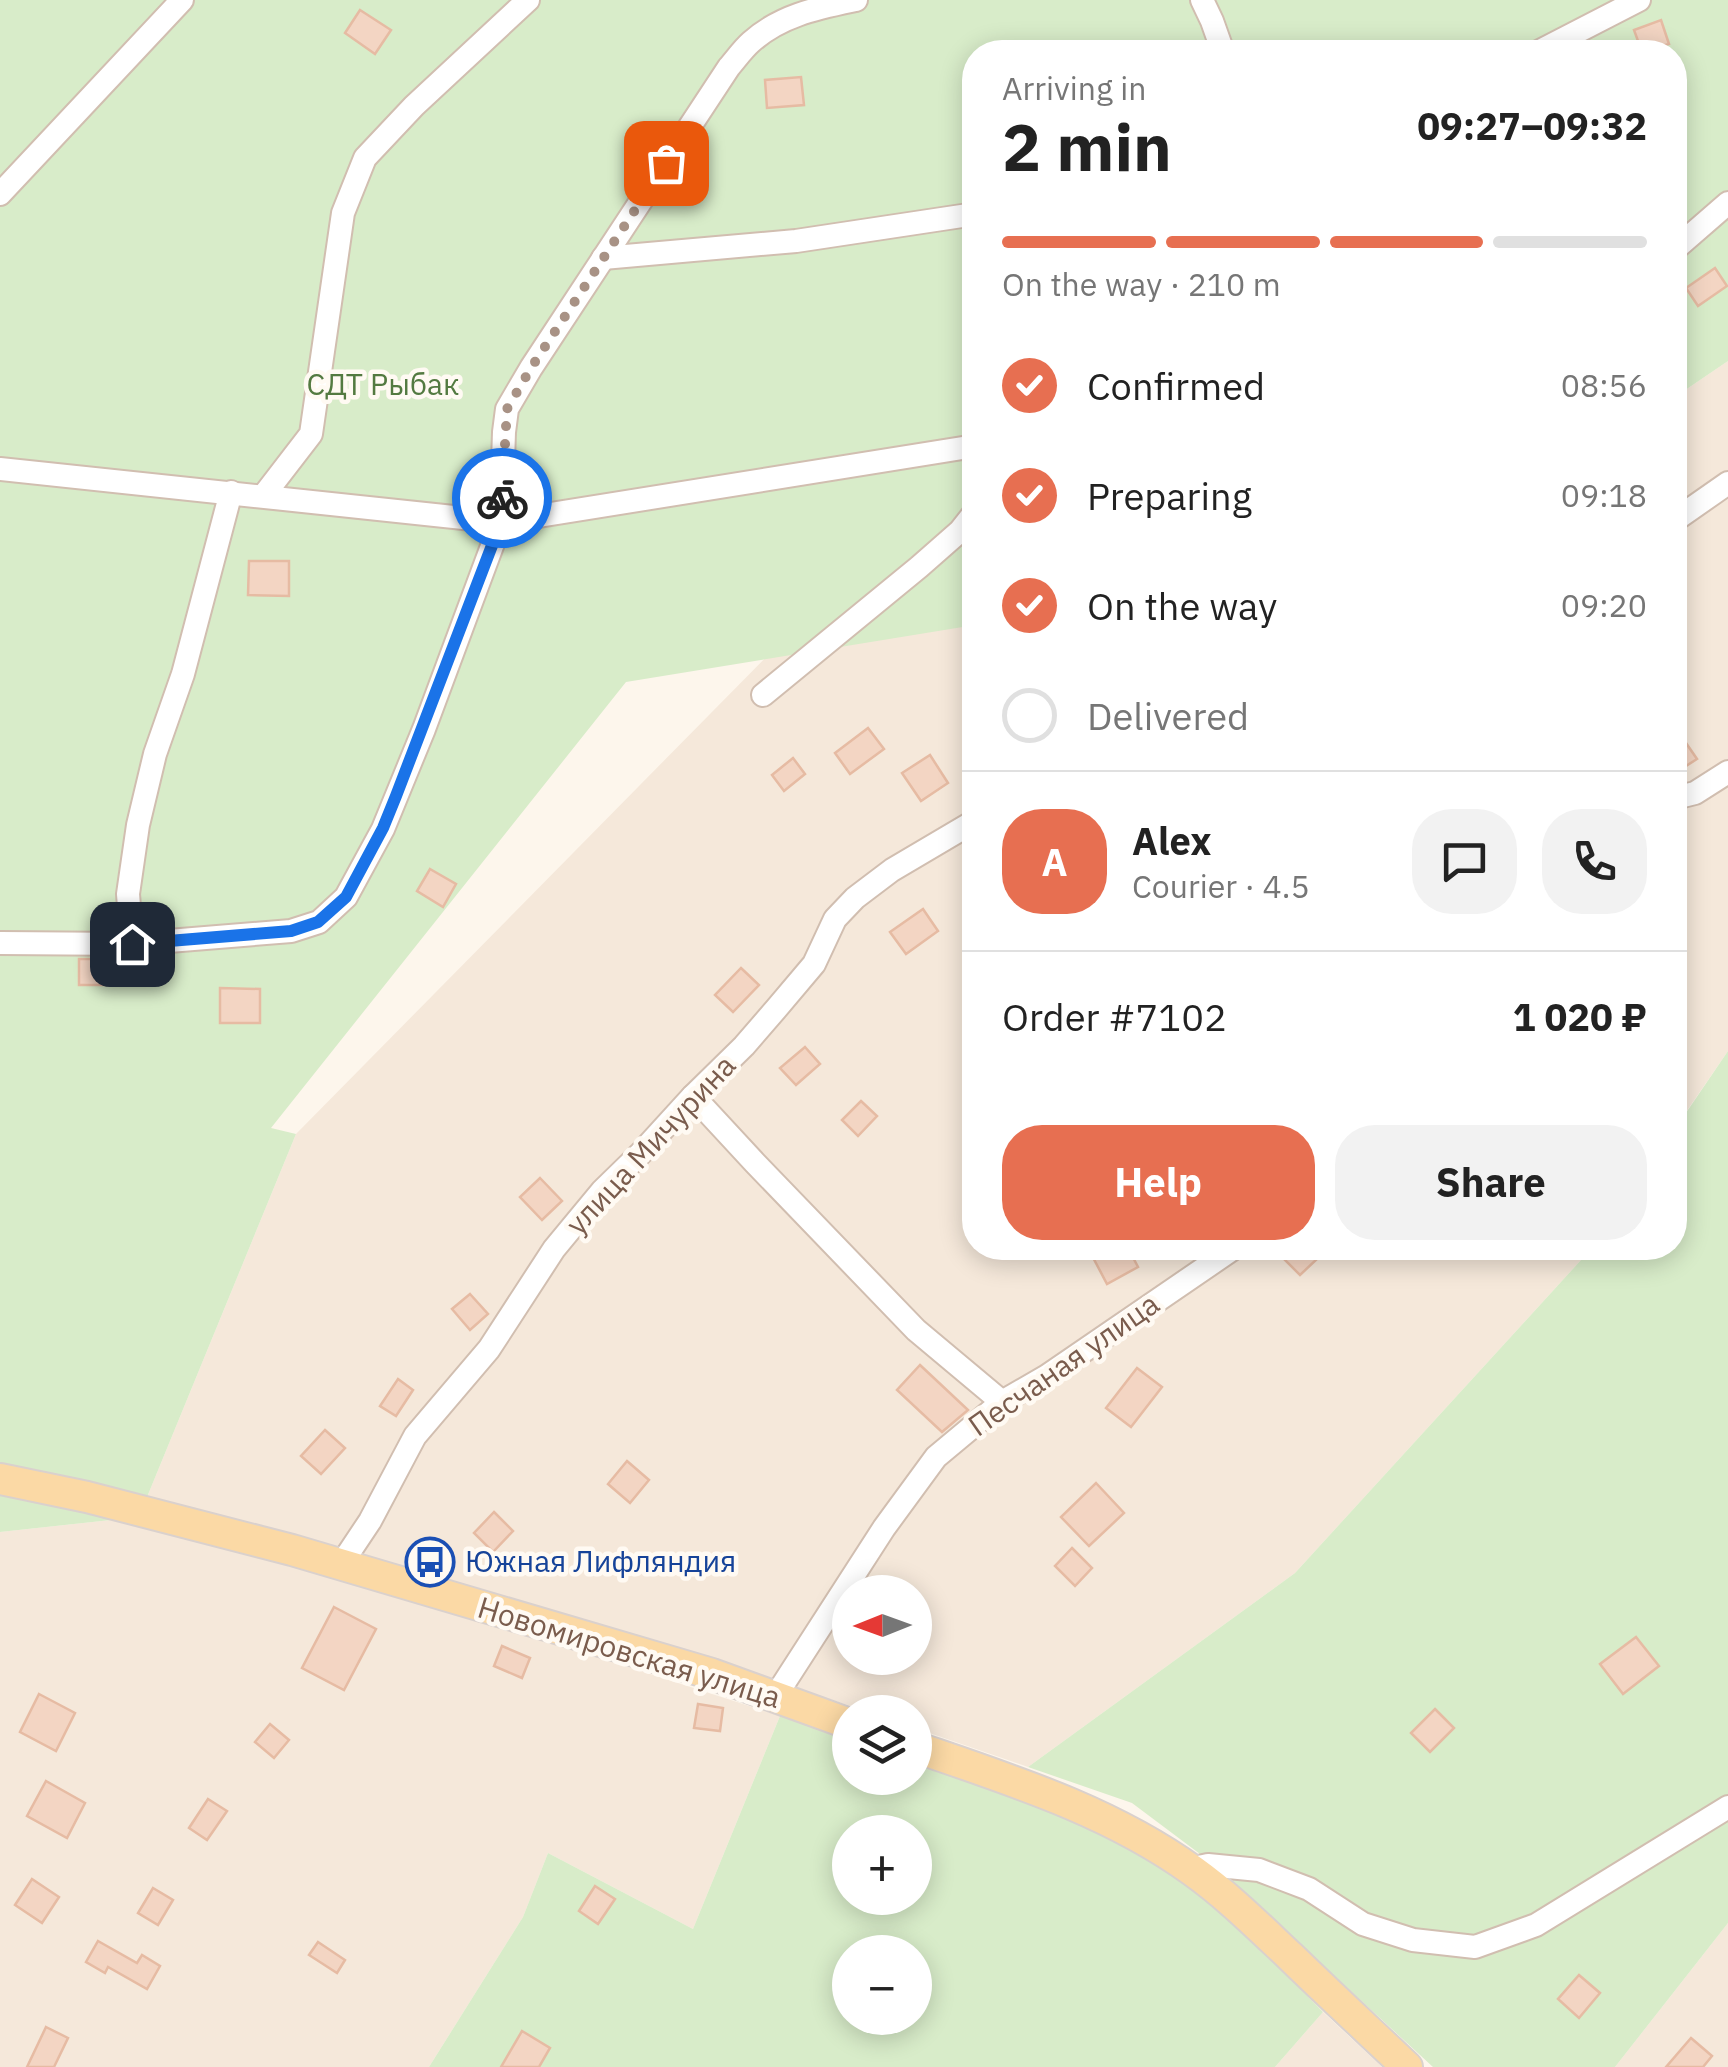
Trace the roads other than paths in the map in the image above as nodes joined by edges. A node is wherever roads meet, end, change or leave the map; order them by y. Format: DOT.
graph roads {
  1 [pos="182,0"];
  2 [pos="528,0"];
  3 [pos="856,0"];
  4 [pos="1202,0"];
  5 [pos="1639,0"];
  6 [pos="1219,40"];
  7 [pos="1561,40"];
  8 [pos="0,194"];
  9 [pos="1728,203"];
  10 [pos="962,216"];
  11 [pos="1687,238"];
  12 [pos="603,258"];
  13 [pos="962,448"];
  14 [pos="0,469"];
  15 [pos="1728,483"];
  16 [pos="230,492"];
  17 [pos="264,495"];
  18 [pos="1687,512"];
  19 [pos="501,522"];
  20 [pos="962,528"];
  21 [pos="763,695"];
  22 [pos="1728,772"];
  23 [pos="1687,795"];
  24 [pos="962,829"];
  25 [pos="0,942"];
  26 [pos="132,944"];
  27 [pos="694,1096"];
  28 [pos="1216,1260"];
  29 [pos="1002,1402"];
  30 [pos="0,1479"];
  31 [pos="340,1566"];
  32 [pos="775,1697"];
  33 [pos="832,1718"];
  34 [pos="932,1753"];
  35 [pos="1728,1807"];
  36 [pos="1190,1868"];
  37 [pos="1407,2067"];
  1 -- 8 [label="street"];
  2 -- 17 [label="street"];
  3 -- 12 [label="street"];
  4 -- 6 [label="street"];
  5 -- 7 [label="street"];
  9 -- 11 [label="street"];
  10 -- 12 [label="street"];
  12 -- 19 [label="street"];
  13 -- 19 [label="street"];
  14 -- 16 [label="street"];
  15 -- 18 [label="street"];
  16 -- 17 [label="street"];
  16 -- 26 [label="street"];
  17 -- 19 [label="street"];
  19 -- 26 [label="street"];
  20 -- 21 [label="street"];
  22 -- 23 [label="street"];
  24 -- 27 [label="street, улица Мичурина"];
  25 -- 26 [label="street"];
  27 -- 29 [label="street"];
  27 -- 31 [label="street, улица Мичурина"];
  28 -- 29 [label="street, Песчаная улица"];
  29 -- 32 [label="street, Песчаная улица"];
  30 -- 31 [label="main road, Новомировская улица"];
  31 -- 32 [label="main road, Новомировская улица"];
  32 -- 33 [label="main road, Новомировская улица"];
  34 -- 36 [label="main road"];
  35 -- 36 [label="street"];
  36 -- 37 [label="main road"];
}
